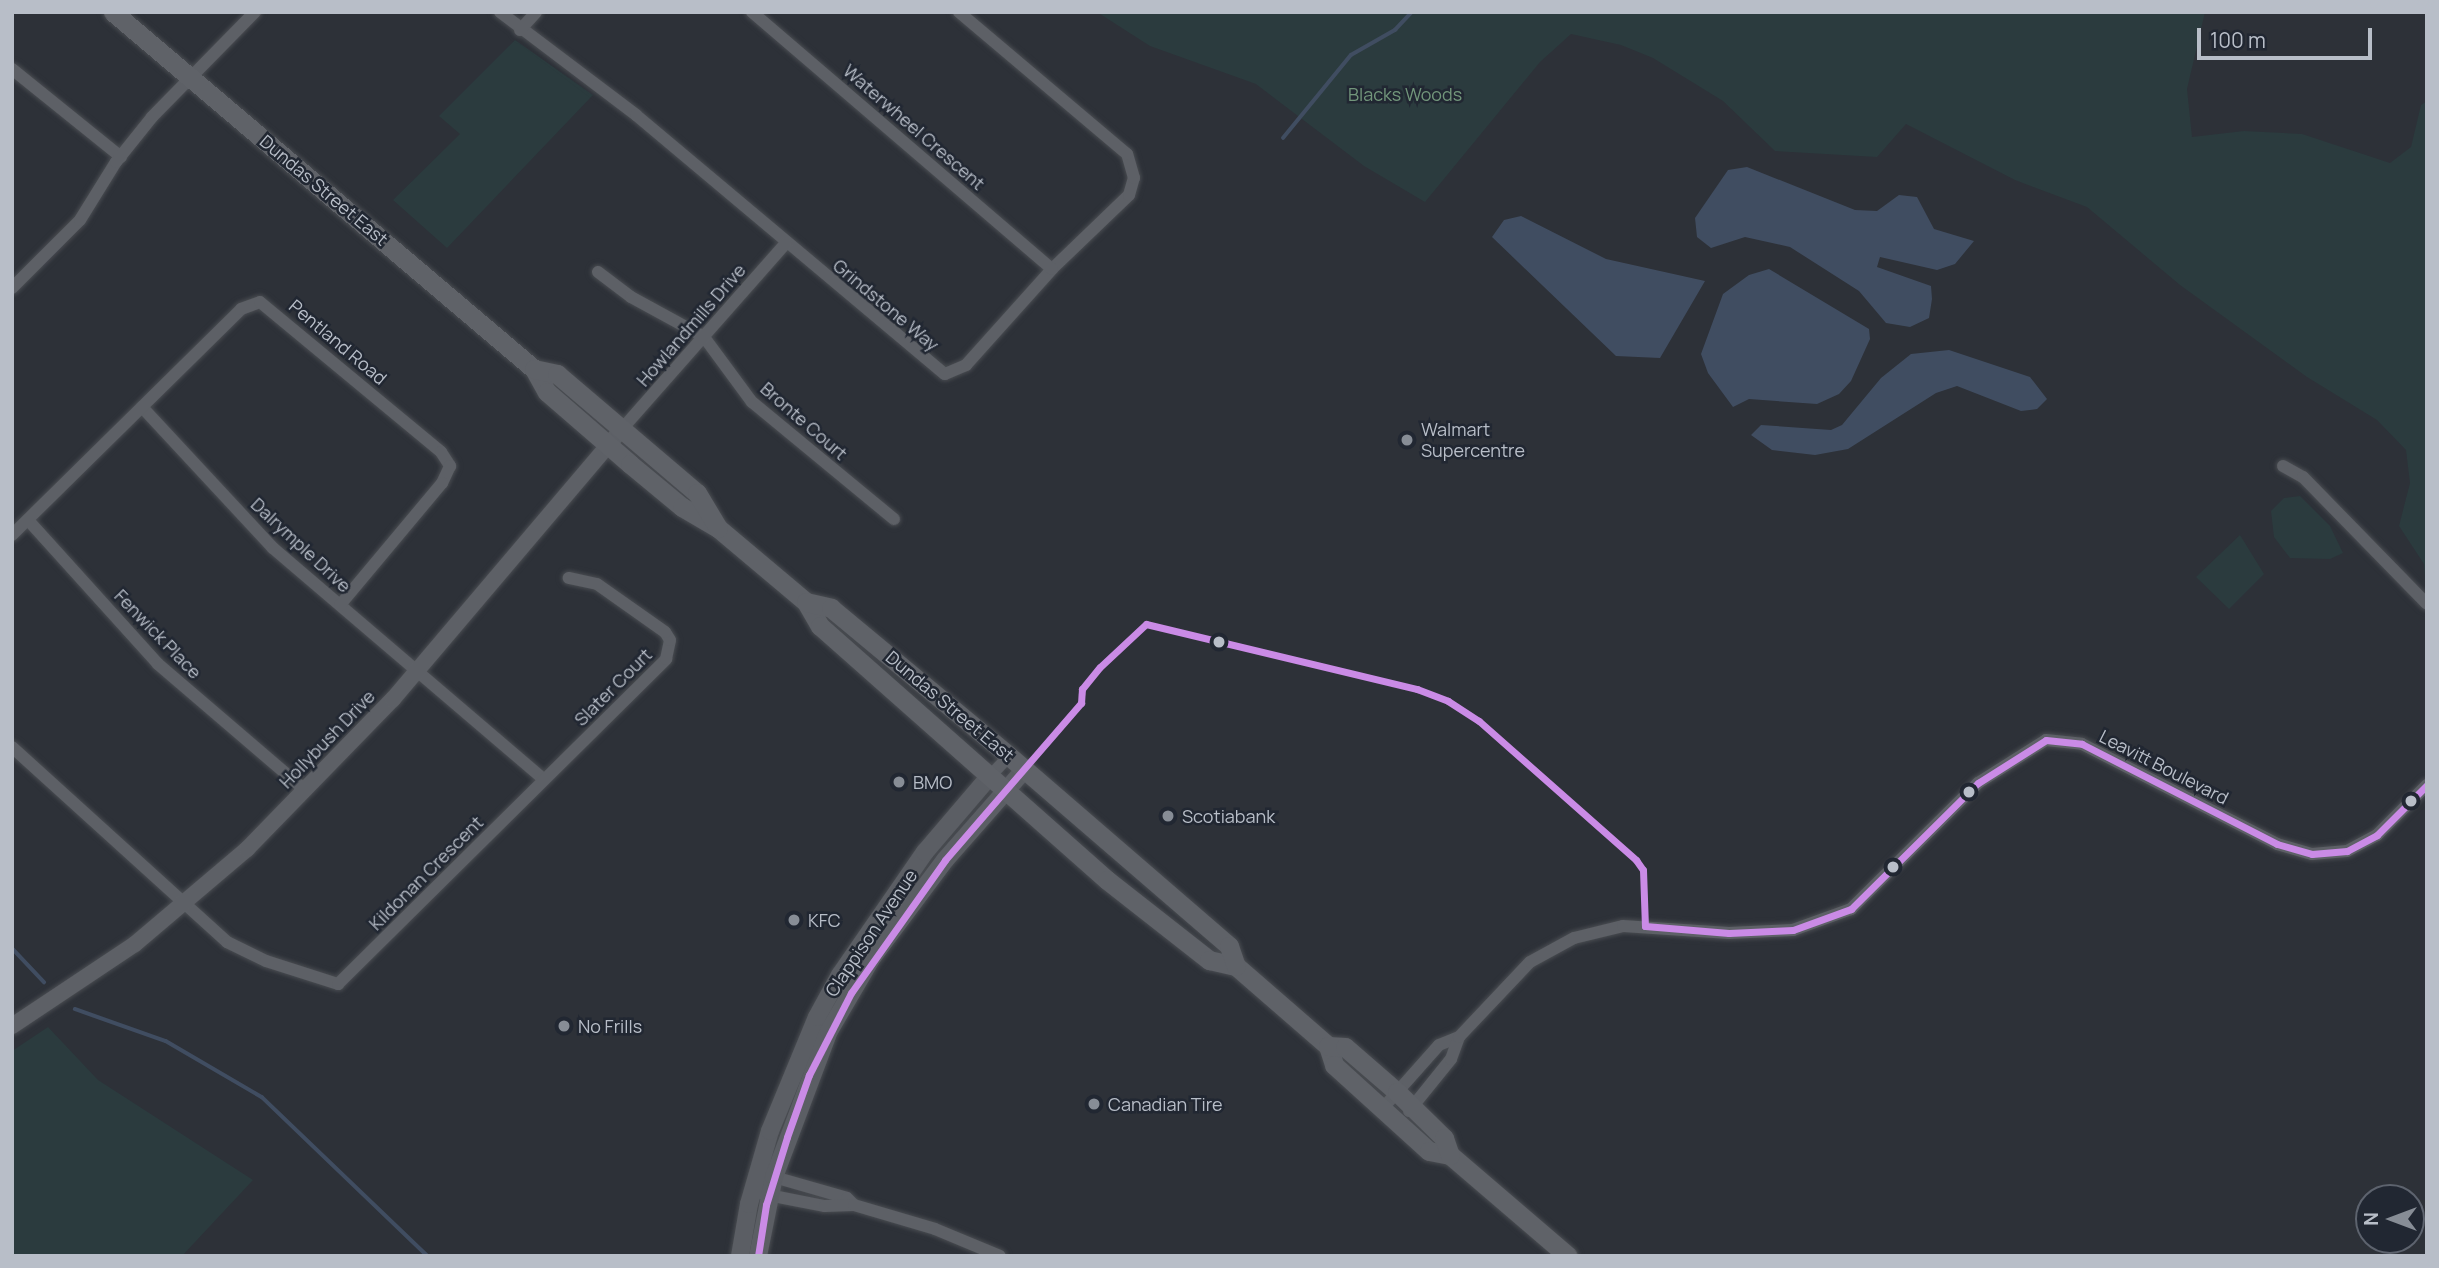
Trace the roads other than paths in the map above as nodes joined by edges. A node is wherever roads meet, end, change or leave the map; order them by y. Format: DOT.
graph roads {
  1 [pos="113,12"];
  2 [pos="255,12"];
  3 [pos="500,12"];
  4 [pos="536,12"];
  5 [pos="752,12"];
  6 [pos="959,12"];
  7 [pos="520,30"];
  8 [pos="12,69"];
  9 [pos="191,79"];
  10 [pos="121,157"];
  11 [pos="785,244"];
  12 [pos="1052,269"];
  13 [pos="598,272"];
  14 [pos="12,288"];
  15 [pos="704,337"];
  16 [pos="534,369"];
  17 [pos="142,407"];
  18 [pos="622,429"];
  19 [pos="608,445"];
  20 [pos="2283,466"];
  21 [pos="894,519"];
  22 [pos="28,520"];
  23 [pos="718,528"];
  24 [pos="12,535"];
  25 [pos="569,578"];
  26 [pos="806,602"];
  27 [pos="2427,604"];
  28 [pos="340,605"];
  29 [pos="417,670"];
  30 [pos="12,747"];
  31 [pos="1009,755"];
  32 [pos="1025,769"];
  33 [pos="543,779"];
  34 [pos="997,783"];
  35 [pos="2427,785"];
  36 [pos="305,790"];
  37 [pos="184,906"];
  38 [pos="1236,967"];
  39 [pos="12,1026"];
  40 [pos="1459,1037"];
  41 [pos="1328,1046"];
  42 [pos="1397,1092"];
  43 [pos="1383,1108"];
  44 [pos="1406,1115"];
  45 [pos="766,1175"];
  46 [pos="760,1194"];
  47 [pos="854,1205"];
  48 [pos="740,1256"];
  49 [pos="758,1256"];
  50 [pos="1000,1256"];
  51 [pos="1568,1256"];
  1 -- 9 [label="main road, Dundas Street East"];
  2 -- 9 [label="street"];
  3 -- 7 [label="street, Grindstone Way"];
  4 -- 7 [label="street"];
  5 -- 12 [label="street, Waterwheel Crescent"];
  6 -- 12 [label="street, Grindstone Way"];
  7 -- 11 [label="street, Grindstone Way"];
  8 -- 10 [label="street"];
  9 -- 10 [label="street"];
  9 -- 16 [label="main road, Dundas Street East"];
  10 -- 14 [label="street"];
  11 -- 12 [label="street, Grindstone Way"];
  11 -- 15 [label="street, Howlandmills Drive"];
  13 -- 15 [label="street"];
  15 -- 18 [label="street, Howlandmills Drive"];
  15 -- 21 [label="street, Bronte Court"];
  16 -- 18 [label="main road, Dundas Street East"];
  16 -- 19 [label="main road, Dundas Street East"];
  17 -- 22 [label="street, Pentland Road"];
  17 -- 28 [label="street, Dalrymple Drive"];
  17 -- 28 [label="street, Pentland Road"];
  18 -- 19 [label="street, Hollybush Drive"];
  18 -- 23 [label="main road, Dundas Street East"];
  19 -- 23 [label="main road, Dundas Street East"];
  19 -- 29 [label="street, Hollybush Drive"];
  20 -- 27 [label="street"];
  22 -- 24 [label="street, Pentland Road"];
  22 -- 36 [label="street, Fenwick Place"];
  23 -- 26 [label="main road, Dundas Street East"];
  25 -- 33 [label="street, Slater Court"];
  26 -- 31 [label="main road, Dundas Street East"];
  26 -- 34 [label="main road, Dundas Street East"];
  28 -- 29 [label="street, Dalrymple Drive"];
  29 -- 33 [label="street"];
  29 -- 36 [label="street, Hollybush Drive"];
  30 -- 37 [label="street"];
  31 -- 32 [label="main road, Dundas Street East"];
  31 -- 34 [label="street, Clappison Avenue"];
  32 -- 34 [label="main road, Clappison Avenue"];
  32 -- 38 [label="main road, Dundas Street East"];
  33 -- 37 [label="street, Kildonan Crescent"];
  34 -- 38 [label="main road, Dundas Street East"];
  34 -- 45 [label="main road, Clappison Avenue"];
  35 -- 40 [label="street, Leavitt Boulevard"];
  36 -- 37 [label="street, Hollybush Drive"];
  37 -- 39 [label="street, Hollybush Drive"];
  38 -- 41 [label="main road, Dundas Street East"];
  40 -- 42 [label="street, Leavitt Boulevard"];
  40 -- 44 [label="street, Leavitt Boulevard"];
  41 -- 42 [label="main road, Dundas Street East"];
  41 -- 43 [label="main road, Dundas Street East"];
  42 -- 43 [label="street, Leavitt Boulevard"];
  42 -- 44 [label="main road, Dundas Street East"];
  43 -- 44 [label="main road, Dundas Street East"];
  44 -- 51 [label="main road, Dundas Street East"];
  45 -- 46 [label="main road, Clappison Avenue"];
  45 -- 47 [label="street"];
  46 -- 47 [label="street"];
  46 -- 48 [label="main road, Clappison Avenue"];
  46 -- 49 [label="main road, Clappison Avenue"];
  47 -- 50 [label="street"];
}
